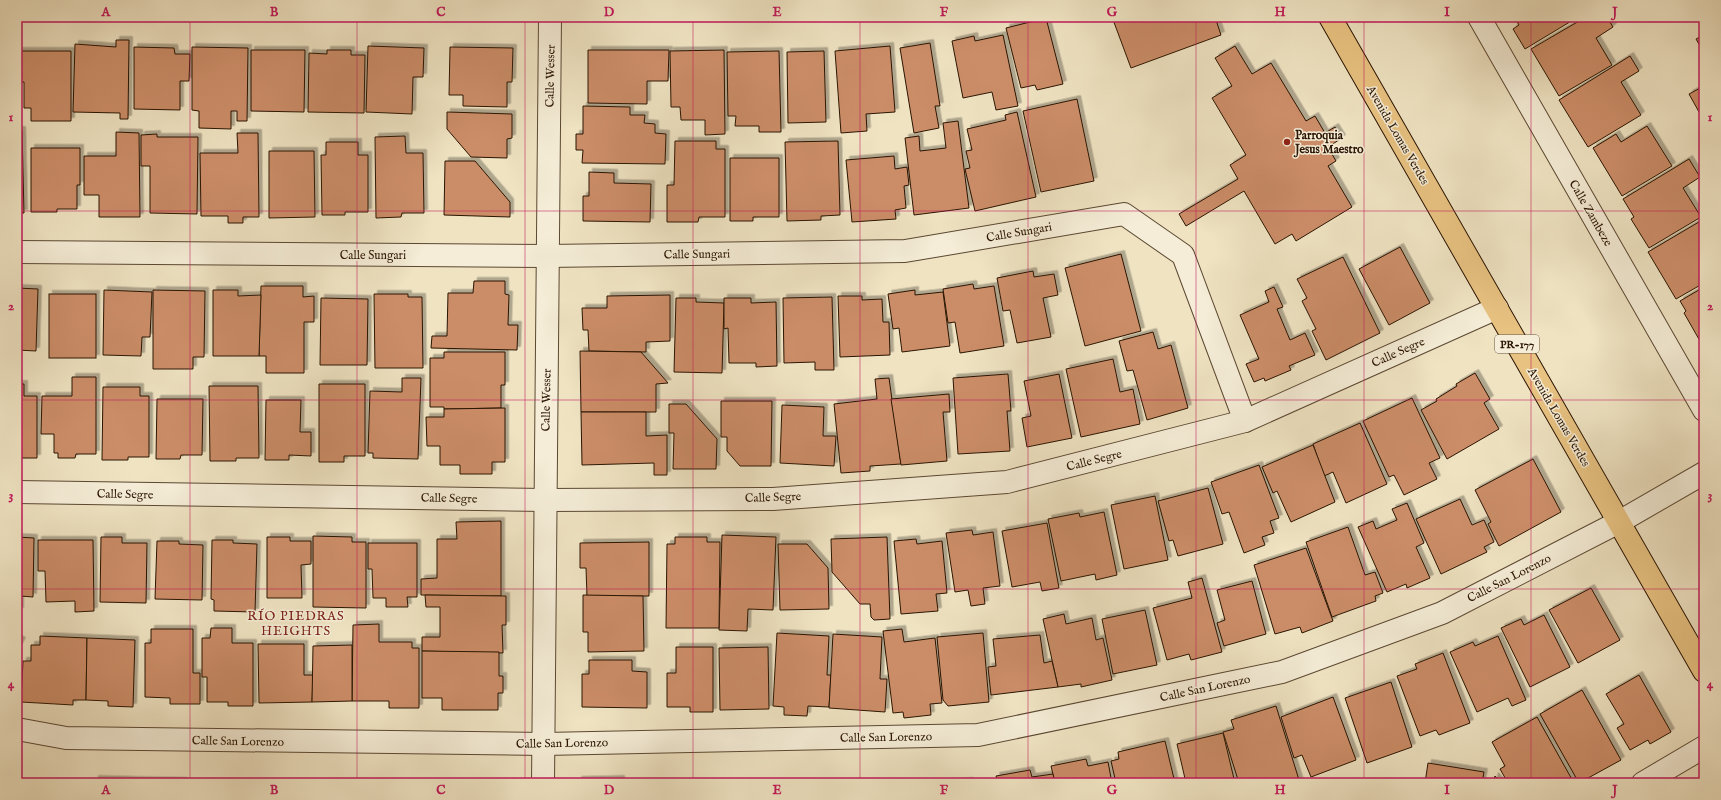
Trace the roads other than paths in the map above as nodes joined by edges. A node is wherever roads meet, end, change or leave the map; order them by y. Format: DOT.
graph roads {
  1 [pos="550,17"];
  2 [pos="1330,17"];
  3 [pos="1479,17"];
  4 [pos="17,252"];
  5 [pos="547,256"];
  6 [pos="1497,308"];
  7 [pos="1704,410"];
  8 [pos="1245,422"];
  9 [pos="1704,473"];
  10 [pos="17,492"];
  11 [pos="545,500"];
  12 [pos="1619,522"];
  13 [pos="1704,671"];
  14 [pos="17,729"];
  15 [pos="544,744"];
  16 [pos="1704,747"];
  17 [pos="543,783"];
  18 [pos="1643,783"];
  1 -- 5 [label="street, Calle Wesser"];
  2 -- 6 [label="main road, Avenida Lomas Verdes / PR-177"];
  3 -- 7 [label="street, Calle Zambeze"];
  4 -- 5 [label="street, Calle Sungari"];
  5 -- 8 [label="street, Calle Sungari"];
  5 -- 11 [label="street, Calle Wesser"];
  6 -- 8 [label="street, Calle Segre"];
  6 -- 12 [label="main road, Avenida Lomas Verdes / PR-177"];
  8 -- 11 [label="street, Calle Segre"];
  9 -- 12 [label="street, Calle San Lorenzo"];
  10 -- 11 [label="street, Calle Segre"];
  11 -- 15 [label="street, Calle Wesser"];
  12 -- 13 [label="main road, Avenida Lomas Verdes / PR-177"];
  12 -- 15 [label="street, Calle San Lorenzo"];
  14 -- 15 [label="street, Calle San Lorenzo"];
  15 -- 17 [label="street, Calle Wesser"];
  16 -- 18 [label="street"];
}
